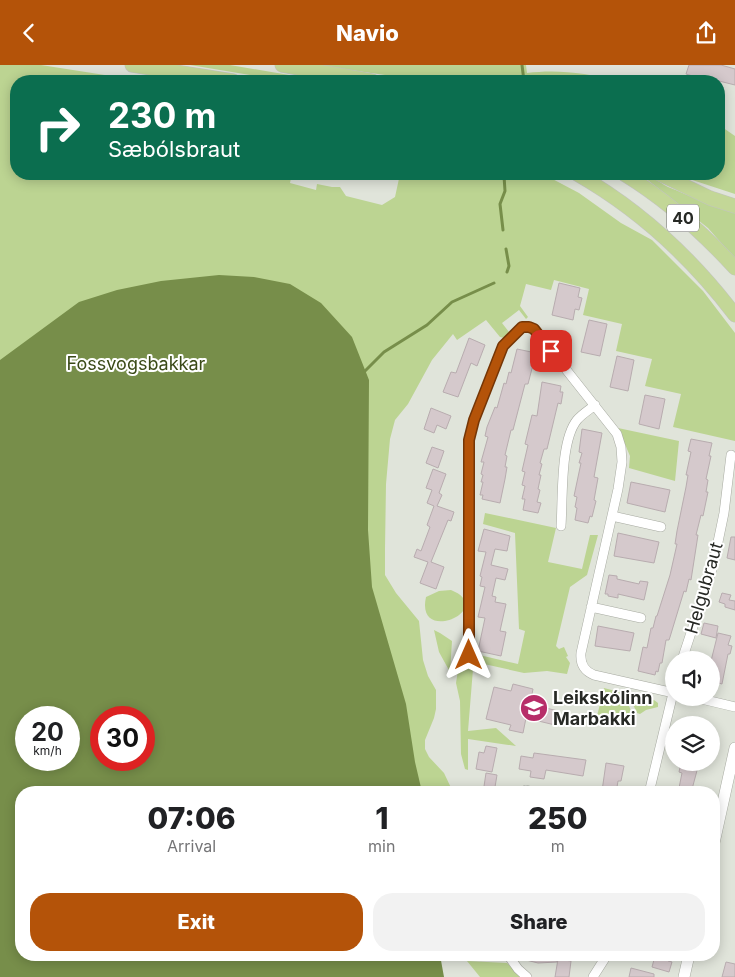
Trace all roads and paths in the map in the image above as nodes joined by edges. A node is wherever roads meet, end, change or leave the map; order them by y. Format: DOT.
graph roads {
  1 [pos="132,65"];
  2 [pos="282,65"];
  3 [pos="195,75"];
  4 [pos="338,75"];
  5 [pos="587,180"];
  6 [pos="633,180"];
  7 [pos="672,180"];
  8 [pos="735,205"];
  9 [pos="735,268"];
  10 [pos="735,315"];
  11 [pos="595,405"];
  12 [pos="730,455"];
  13 [pos="612,516"];
  14 [pos="561,526"];
  15 [pos="661,527"];
  16 [pos="591,607"];
  17 [pos="640,618"];
  18 [pos="685,651"];
  19 [pos="469,655"];
  20 [pos="665,690"];
  21 [pos="720,703"];
  22 [pos="670,706"];
  23 [pos="735,707"];
  24 [pos="735,748"];
  25 [pos="651,786"];
  26 [pos="720,816"];
  27 [pos="512,961"];
  28 [pos="603,961"];
  29 [pos="688,961"];
  30 [pos="528,977"];
  31 [pos="593,977"];
  32 [pos="684,977"];
  1 -- 3 [label="main road"];
  2 -- 4 [label="main road"];
  5 -- 10 [label="main road, 40"];
  6 -- 9 [label="main road, 40"];
  7 -- 8 [label="main road"];
  11 -- 13 [label="street"];
  11 -- 14 [label="street"];
  11 -- 19 [label="street"];
  12 -- 18 [label="street, Helgubraut"];
  13 -- 15 [label="street"];
  13 -- 16 [label="street"];
  16 -- 17 [label="street"];
  16 -- 20 [label="street"];
  21 -- 23 [label="street"];
  22 -- 25 [label="street"];
  24 -- 26 [label="street"];
  27 -- 30 [label="street"];
  28 -- 31 [label="street"];
  29 -- 32 [label="street"];
}
